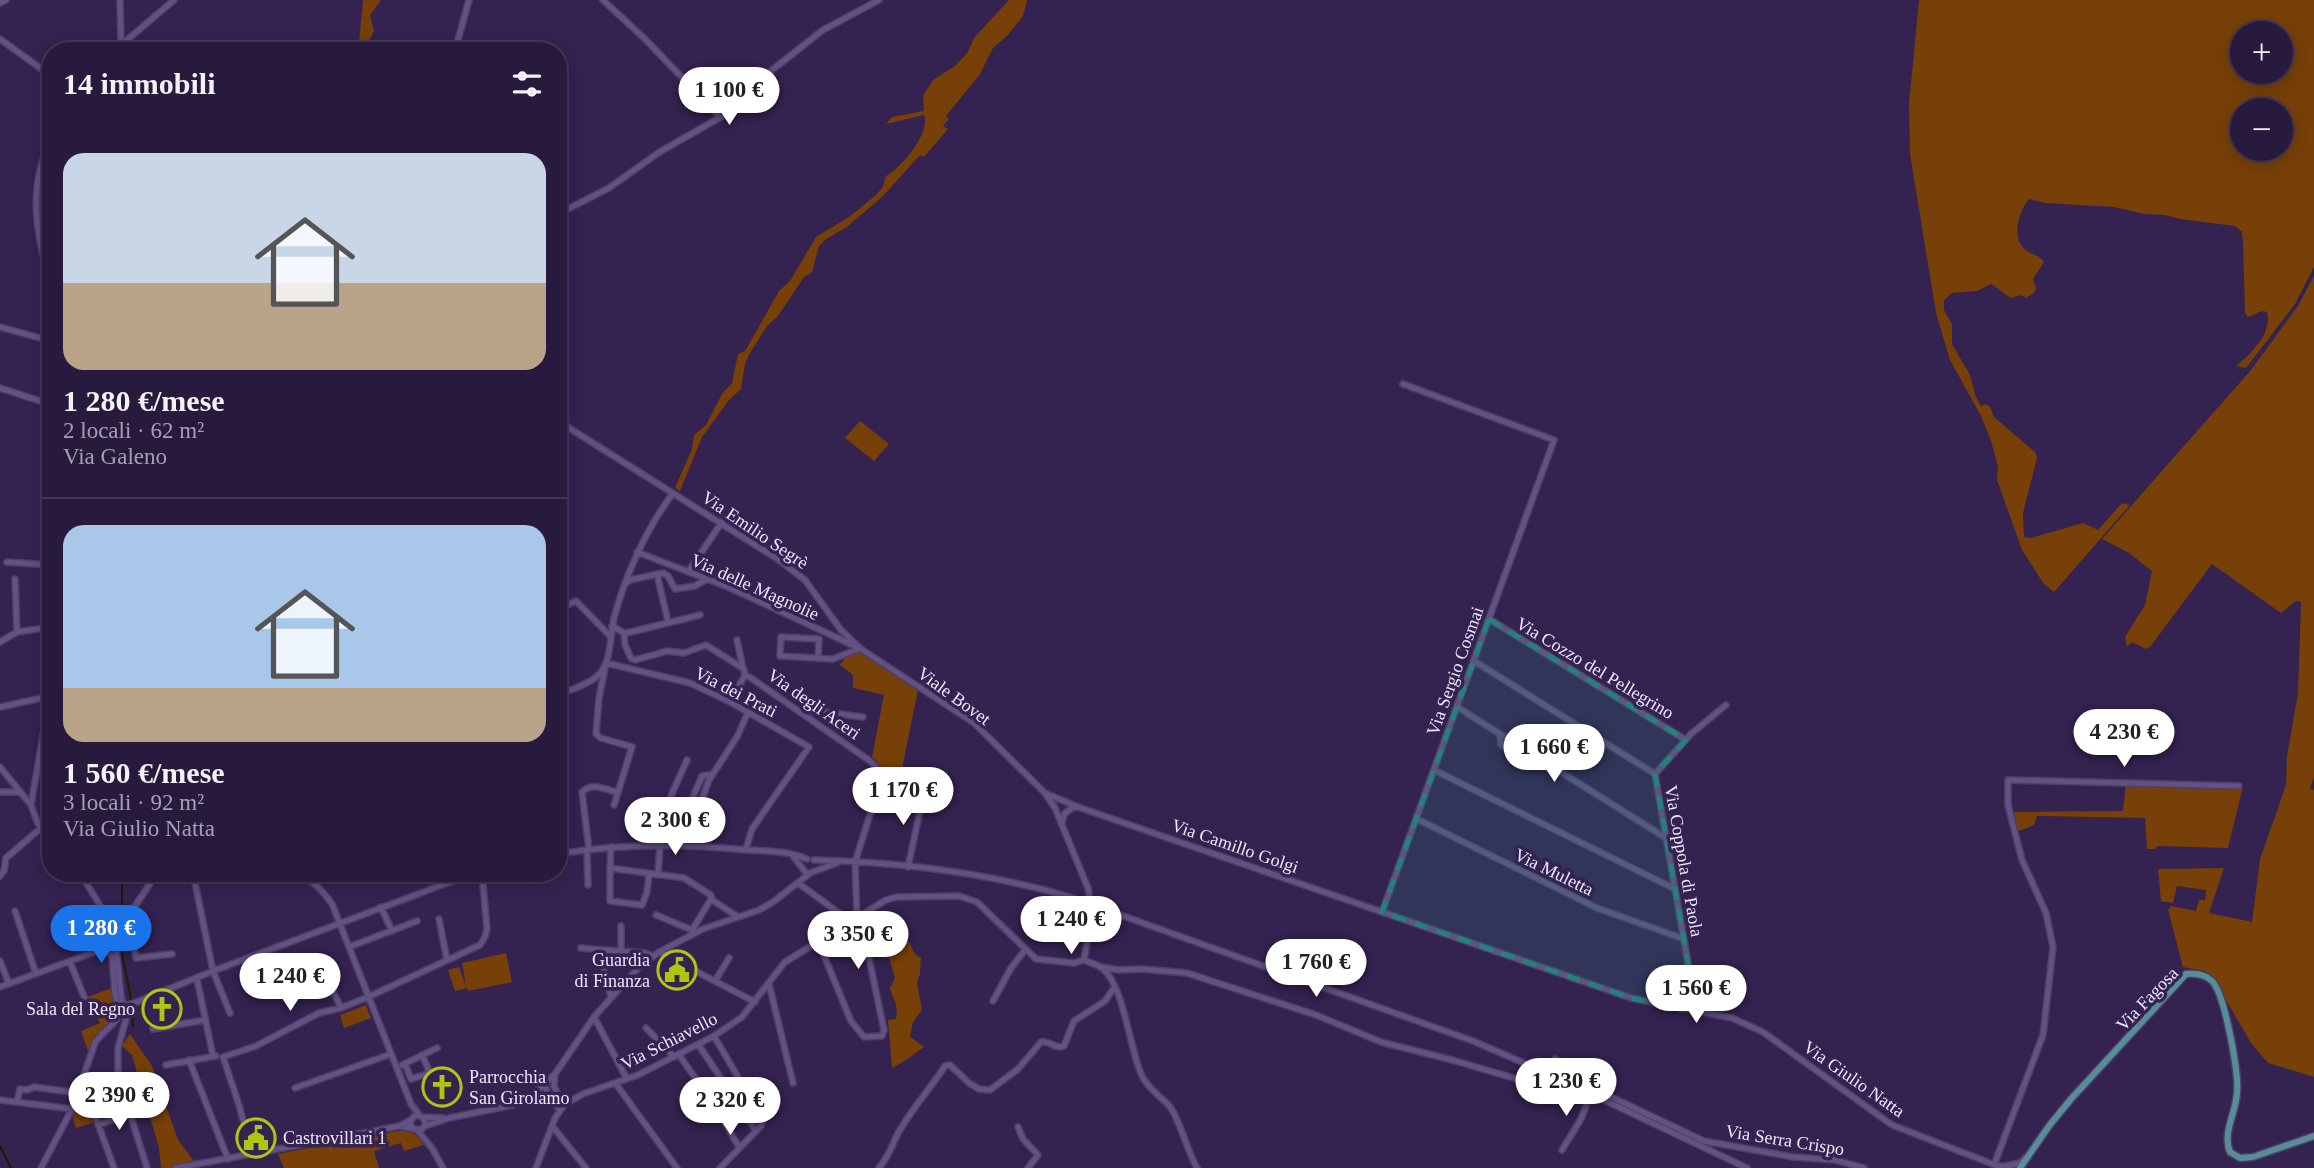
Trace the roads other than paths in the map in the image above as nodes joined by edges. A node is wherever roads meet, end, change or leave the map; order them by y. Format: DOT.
graph roads {
  1 [pos="6,0"];
  2 [pos="120,0"];
  3 [pos="174,0"];
  4 [pos="469,0"];
  5 [pos="603,0"];
  6 [pos="879,0"];
  7 [pos="0,3"];
  8 [pos="610,3"];
  9 [pos="0,39"];
  10 [pos="121,42"];
  11 [pos="122,42"];
  12 [pos="457,42"];
  13 [pos="42,69"];
  14 [pos="720,117"];
  15 [pos="42,161"];
  16 [pos="567,209"];
  17 [pos="42,250"];
  18 [pos="0,327"];
  19 [pos="42,339"];
  20 [pos="1404,384"];
  21 [pos="0,388"];
  22 [pos="42,402"];
  23 [pos="567,427"];
  24 [pos="673,493"];
  25 [pos="722,522"];
  26 [pos="637,552"];
  27 [pos="7,562"];
  28 [pos="42,564"];
  29 [pos="688,572"];
  30 [pos="657,574"];
  31 [pos="16,579"];
  32 [pos="708,579"];
  33 [pos="623,586"];
  34 [pos="567,604"];
  35 [pos="700,615"];
  36 [pos="1489,620"];
  37 [pos="668,622"];
  38 [pos="612,626"];
  39 [pos="42,629"];
  40 [pos="841,630"];
  41 [pos="17,632"];
  42 [pos="624,633"];
  43 [pos="826,634"];
  44 [pos="610,636"];
  45 [pos="737,640"];
  46 [pos="0,642"];
  47 [pos="842,642"];
  48 [pos="861,649"];
  49 [pos="818,658"];
  50 [pos="839,658"];
  51 [pos="1474,661"];
  52 [pos="606,663"];
  53 [pos="744,672"];
  54 [pos="567,691"];
  55 [pos="42,701"];
  56 [pos="730,702"];
  57 [pos="1726,705"];
  58 [pos="0,707"];
  59 [pos="1457,707"];
  60 [pos="800,711"];
  61 [pos="748,712"];
  62 [pos="863,717"];
  63 [pos="1686,740"];
  64 [pos="42,742"];
  65 [pos="42,758"];
  66 [pos="39,759"];
  67 [pos="687,760"];
  68 [pos="0,767"];
  69 [pos="1434,770"];
  70 [pos="713,774"];
  71 [pos="1655,774"];
  72 [pos="881,780"];
  73 [pos="2239,786"];
  74 [pos="0,792"];
  75 [pos="19,792"];
  76 [pos="618,793"];
  77 [pos="1045,793"];
  78 [pos="614,805"];
  79 [pos="31,806"];
  80 [pos="1078,807"];
  81 [pos="699,808"];
  82 [pos="1416,819"];
  83 [pos="1062,826"];
  84 [pos="41,828"];
  85 [pos="1666,838"];
  86 [pos="686,844"];
  87 [pos="649,845"];
  88 [pos="660,845"];
  89 [pos="611,847"];
  90 [pos="746,849"];
  91 [pos="588,850"];
  92 [pos="567,853"];
  93 [pos="790,854"];
  94 [pos="811,860"];
  95 [pos="841,862"];
  96 [pos="855,862"];
  97 [pos="908,867"];
  98 [pos="610,868"];
  99 [pos="802,868"];
  100 [pos="817,870"];
  101 [pos="649,874"];
  102 [pos="809,874"];
  103 [pos="658,875"];
  104 [pos="0,876"];
  105 [pos="86,882"];
  106 [pos="151,882"];
  107 [pos="195,882"];
  108 [pos="313,882"];
  109 [pos="450,882"];
  110 [pos="483,882"];
  111 [pos="798,883"];
  112 [pos="445,884"];
  113 [pos="589,885"];
  114 [pos="792,888"];
  115 [pos="1675,889"];
  116 [pos="711,899"];
  117 [pos="1090,905"];
  118 [pos="382,907"];
  119 [pos="15,911"];
  120 [pos="1382,912"];
  121 [pos="128,915"];
  122 [pos="656,915"];
  123 [pos="858,915"];
  124 [pos="738,917"];
  125 [pos="439,919"];
  126 [pos="418,920"];
  127 [pos="850,921"];
  128 [pos="340,923"];
  129 [pos="621,926"];
  130 [pos="392,930"];
  131 [pos="693,932"];
  132 [pos="1684,939"];
  133 [pos="113,940"];
  134 [pos="818,941"];
  135 [pos="349,947"];
  136 [pos="104,948"];
  137 [pos="581,948"];
  138 [pos="604,950"];
  139 [pos="621,950"];
  140 [pos="1025,950"];
  141 [pos="172,954"];
  142 [pos="656,954"];
  143 [pos="729,958"];
  144 [pos="447,960"];
  145 [pos="1083,960"];
  146 [pos="0,961"];
  147 [pos="70,962"];
  148 [pos="1101,967"];
  149 [pos="213,971"];
  150 [pos="36,974"];
  151 [pos="197,979"];
  152 [pos="715,981"];
  153 [pos="9,984"];
  154 [pos="769,984"];
  155 [pos="0,987"];
  156 [pos="267,987"];
  157 [pos="1114,988"];
  158 [pos="368,997"];
  159 [pos="611,997"];
  160 [pos="85,999"];
  161 [pos="993,1001"];
  162 [pos="755,1002"];
  163 [pos="341,1008"];
  164 [pos="116,1009"];
  165 [pos="1681,1009"];
  166 [pos="230,1013"];
  167 [pos="594,1017"];
  168 [pos="205,1020"];
  169 [pos="646,1028"];
  170 [pos="153,1029"];
  171 [pos="714,1036"];
  172 [pos="698,1044"];
  173 [pos="437,1048"];
  174 [pos="391,1054"];
  175 [pos="422,1055"];
  176 [pos="213,1056"];
  177 [pos="677,1056"];
  178 [pos="223,1057"];
  179 [pos="1555,1059"];
  180 [pos="190,1060"];
  181 [pos="405,1064"];
  182 [pos="166,1065"];
  183 [pos="397,1068"];
  184 [pos="1542,1071"];
  185 [pos="555,1074"];
  186 [pos="118,1075"];
  187 [pos="104,1079"];
  188 [pos="627,1079"];
  189 [pos="793,1083"];
  190 [pos="82,1084"];
  191 [pos="546,1084"];
  192 [pos="616,1084"];
  193 [pos="554,1086"];
  194 [pos="295,1088"];
  195 [pos="78,1093"];
  196 [pos="1591,1093"];
  197 [pos="534,1094"];
  198 [pos="548,1096"];
  199 [pos="108,1097"];
  200 [pos="0,1100"];
  201 [pos="17,1102"];
  202 [pos="90,1103"];
  203 [pos="411,1104"];
  204 [pos="560,1106"];
  205 [pos="72,1109"];
  206 [pos="131,1114"];
  207 [pos="422,1116"];
  208 [pos="449,1118"];
  209 [pos="412,1119"];
  210 [pos="114,1120"];
  211 [pos="98,1125"];
  212 [pos="399,1126"];
  213 [pos="552,1126"];
  214 [pos="425,1127"];
  215 [pos="1018,1128"];
  216 [pos="415,1130"];
  217 [pos="756,1131"];
  218 [pos="2314,1136"];
  219 [pos="739,1147"];
  220 [pos="432,1148"];
  221 [pos="1562,1150"];
  222 [pos="251,1154"];
  223 [pos="2029,1154"];
  224 [pos="230,1159"];
  225 [pos="2000,1167"];
  226 [pos="41,1168"];
  227 [pos="114,1168"];
  228 [pos="147,1168"];
  229 [pos="176,1168"];
  230 [pos="234,1168"];
  231 [pos="443,1168"];
  232 [pos="536,1168"];
  233 [pos="586,1168"];
  234 [pos="677,1168"];
  235 [pos="720,1168"];
  236 [pos="879,1168"];
  237 [pos="1028,1168"];
  238 [pos="1197,1168"];
  239 [pos="1747,1168"];
  240 [pos="1864,1168"];
  241 [pos="2020,1168"];
  1 -- 7 [label="street"];
  2 -- 10 [label="street"];
  3 -- 11 [label="street"];
  4 -- 12 [label="street"];
  5 -- 8 [label="street"];
  6 -- 14 [label="street"];
  8 -- 14 [label="street"];
  9 -- 13 [label="street"];
  14 -- 16 [label="street"];
  15 -- 17 [label="street"];
  18 -- 19 [label="street"];
  20 -- 36 [label="street, Via Sergio Cosmai"];
  21 -- 22 [label="street"];
  23 -- 24 [label="street, Via Emilio Segrè"];
  24 -- 25 [label="street, Via Emilio Segrè"];
  24 -- 26 [label="street"];
  25 -- 29 [label="street"];
  25 -- 40 [label="street, Via Emilio Segrè"];
  26 -- 29 [label="street, Via delle Magnolie"];
  26 -- 33 [label="street"];
  27 -- 28 [label="street"];
  29 -- 32 [label="street, Via delle Magnolie"];
  30 -- 32 [label="street"];
  30 -- 33 [label="street"];
  30 -- 37 [label="street"];
  31 -- 41 [label="street"];
  32 -- 43 [label="street, Via delle Magnolie"];
  33 -- 38 [label="street"];
  34 -- 44 [label="street"];
  35 -- 37 [label="street"];
  36 -- 51 [label="street, Via Sergio Cosmai"];
  36 -- 63 [label="street, Via Cozzo del Pellegrino"];
  37 -- 42 [label="street"];
  38 -- 42 [label="street"];
  38 -- 44 [label="street"];
  39 -- 41 [label="street"];
  40 -- 43 [label="street"];
  40 -- 48 [label="street, Viale Bovet"];
  41 -- 46 [label="street"];
  42 -- 53 [label="street"];
  43 -- 47 [label="street, Via delle Magnolie"];
  44 -- 52 [label="street"];
  45 -- 53 [label="street"];
  47 -- 48 [label="street, Via delle Magnolie"];
  47 -- 50 [label="street"];
  48 -- 50 [label="street"];
  48 -- 77 [label="street, Viale Bovet"];
  49 -- 49 [label="street"];
  49 -- 50 [label="street"];
  51 -- 59 [label="street, Via Sergio Cosmai"];
  51 -- 71 [label="street"];
  52 -- 54 [label="street"];
  52 -- 56 [label="street, Via dei Prati"];
  52 -- 76 [label="street"];
  53 -- 56 [label="street, Via degli Aceri"];
  53 -- 60 [label="street, Via degli Aceri"];
  55 -- 58 [label="street"];
  56 -- 61 [label="street, Via dei Prati"];
  57 -- 63 [label="street, Via Coppola di Paola"];
  59 -- 69 [label="street, Via Sergio Cosmai"];
  59 -- 85 [label="street"];
  60 -- 62 [label="street"];
  60 -- 72 [label="street, Via degli Aceri"];
  61 -- 70 [label="street"];
  61 -- 90 [label="street, Via dei Prati"];
  63 -- 71 [label="street, Via Coppola di Paola"];
  64 -- 66 [label="street"];
  65 -- 66 [label="street"];
  66 -- 79 [label="street"];
  67 -- 87 [label="street"];
  68 -- 75 [label="street"];
  69 -- 82 [label="street, Via Sergio Cosmai"];
  69 -- 115 [label="street"];
  70 -- 81 [label="street"];
  70 -- 81 [label="street"];
  71 -- 85 [label="street, Via Coppola di Paola"];
  72 -- 96 [label="street"];
  72 -- 97 [label="street"];
  73 -- 225 [label="street"];
  74 -- 75 [label="street"];
  75 -- 79 [label="street"];
  76 -- 78 [label="street"];
  76 -- 91 [label="street"];
  77 -- 80 [label="street, Via Camillo Golgi"];
  77 -- 83 [label="street"];
  79 -- 84 [label="street"];
  80 -- 83 [label="street"];
  80 -- 120 [label="street, Via Camillo Golgi"];
  81 -- 86 [label="street"];
  82 -- 120 [label="street, Via Sergio Cosmai"];
  82 -- 132 [label="street, Via Muletta"];
  83 -- 117 [label="street"];
  84 -- 104 [label="street"];
  85 -- 115 [label="street, Via Coppola di Paola"];
  86 -- 88 [label="street"];
  86 -- 90 [label="street"];
  87 -- 88 [label="street"];
  87 -- 89 [label="street"];
  88 -- 103 [label="street"];
  89 -- 91 [label="street"];
  89 -- 98 [label="street"];
  90 -- 93 [label="street"];
  91 -- 92 [label="street"];
  91 -- 113 [label="street"];
  93 -- 94 [label="street"];
  93 -- 99 [label="street"];
  94 -- 95 [label="street"];
  94 -- 99 [label="street"];
  94 -- 100 [label="street"];
  95 -- 96 [label="street"];
  95 -- 100 [label="street"];
  96 -- 97 [label="street"];
  96 -- 123 [label="street"];
  97 -- 117 [label="street"];
  98 -- 101 [label="street"];
  98 -- 101 [label="street"];
  99 -- 102 [label="street"];
  99 -- 114 [label="street"];
  100 -- 102 [label="street"];
  101 -- 103 [label="street"];
  102 -- 111 [label="street"];
  103 -- 116 [label="street"];
  105 -- 133 [label="street"];
  106 -- 121 [label="street"];
  107 -- 149 [label="street"];
  108 -- 128 [label="street"];
  109 -- 112 [label="street"];
  110 -- 144 [label="street"];
  111 -- 114 [label="street"];
  111 -- 127 [label="street"];
  112 -- 118 [label="street"];
  114 -- 124 [label="street"];
  115 -- 132 [label="street, Via Coppola di Paola"];
  116 -- 124 [label="street"];
  116 -- 131 [label="street"];
  117 -- 145 [label="street"];
  117 -- 184 [label="street"];
  118 -- 128 [label="street"];
  118 -- 130 [label="street"];
  119 -- 150 [label="street"];
  120 -- 165 [label="street, Via Giulio Natta"];
  121 -- 133 [label="street"];
  121 -- 141 [label="street"];
  122 -- 131 [label="street"];
  123 -- 127 [label="street, Via Schiavello"];
  123 -- 134 [label="street"];
  123 -- 140 [label="street, Via Schiavello"];
  124 -- 131 [label="street"];
  125 -- 144 [label="street"];
  126 -- 130 [label="street"];
  127 -- 134 [label="street, Via Schiavello"];
  128 -- 135 [label="street"];
  128 -- 149 [label="street"];
  129 -- 139 [label="street"];
  130 -- 135 [label="street"];
  131 -- 142 [label="street"];
  132 -- 165 [label="street, Via Coppola di Paola"];
  133 -- 136 [label="street"];
  133 -- 186 [label="street"];
  134 -- 154 [label="street, Via Schiavello"];
  135 -- 158 [label="street"];
  136 -- 147 [label="street"];
  136 -- 190 [label="street"];
  137 -- 138 [label="street"];
  138 -- 139 [label="street"];
  138 -- 159 [label="street"];
  139 -- 142 [label="street"];
  140 -- 145 [label="street, Via Schiavello"];
  140 -- 161 [label="street"];
  142 -- 152 [label="street"];
  142 -- 159 [label="street"];
  143 -- 152 [label="street"];
  144 -- 158 [label="street"];
  145 -- 148 [label="street"];
  146 -- 153 [label="street"];
  147 -- 150 [label="street"];
  147 -- 160 [label="street"];
  148 -- 157 [label="street"];
  148 -- 184 [label="street"];
  149 -- 151 [label="street"];
  149 -- 166 [label="street"];
  150 -- 153 [label="street"];
  151 -- 164 [label="street, bridge"];
  151 -- 168 [label="street"];
  152 -- 162 [label="street"];
  153 -- 155 [label="street"];
  154 -- 162 [label="street, Via Schiavello"];
  154 -- 189 [label="street"];
  156 -- 163 [label="street"];
  157 -- 236 [label="street"];
  157 -- 238 [label="street"];
  158 -- 163 [label="street"];
  158 -- 174 [label="street"];
  159 -- 167 [label="street"];
  162 -- 171 [label="street, Via Schiavello"];
  163 -- 178 [label="street"];
  165 -- 225 [label="street, Via Giulio Natta"];
  167 -- 185 [label="street"];
  167 -- 188 [label="street"];
  168 -- 170 [label="street"];
  168 -- 176 [label="street"];
  169 -- 177 [label="street"];
  171 -- 172 [label="street, Via Schiavello"];
  171 -- 217 [label="street"];
  172 -- 177 [label="street, Via Schiavello"];
  172 -- 217 [label="street"];
  173 -- 175 [label="street"];
  174 -- 183 [label="street"];
  174 -- 194 [label="street"];
  175 -- 181 [label="street"];
  175 -- 181 [label="street"];
  176 -- 178 [label="street"];
  176 -- 180 [label="street"];
  177 -- 188 [label="street, Via Schiavello"];
  177 -- 219 [label="street"];
  178 -- 222 [label="street"];
  179 -- 240 [label="street, Via Serra Crispo"];
  180 -- 182 [label="street"];
  180 -- 224 [label="street"];
  181 -- 183 [label="street"];
  183 -- 203 [label="street"];
  184 -- 196 [label="street"];
  185 -- 191 [label="street"];
  185 -- 193 [label="street"];
  186 -- 187 [label="street"];
  186 -- 206 [label="street"];
  187 -- 190 [label="street"];
  187 -- 199 [label="street"];
  188 -- 192 [label="street, Via Schiavello"];
  190 -- 195 [label="street"];
  190 -- 202 [label="street"];
  191 -- 193 [label="street"];
  191 -- 197 [label="street"];
  191 -- 198 [label="street"];
  192 -- 204 [label="street, Via Schiavello"];
  192 -- 234 [label="street"];
  193 -- 204 [label="street"];
  195 -- 201 [label="street"];
  195 -- 205 [label="street"];
  196 -- 221 [label="street"];
  196 -- 239 [label="street"];
  197 -- 198 [label="street"];
  197 -- 208 [label="street"];
  198 -- 204 [label="street"];
  199 -- 202 [label="street"];
  199 -- 210 [label="street"];
  200 -- 201 [label="street"];
  201 -- 205 [label="street"];
  202 -- 211 [label="street"];
  203 -- 207 [label="street"];
  203 -- 209 [label="street"];
  204 -- 213 [label="street"];
  205 -- 226 [label="street"];
  206 -- 210 [label="street"];
  206 -- 228 [label="street"];
  207 -- 208 [label="street"];
  207 -- 209 [label="street"];
  207 -- 214 [label="street"];
  208 -- 214 [label="street"];
  209 -- 212 [label="street"];
  209 -- 216 [label="street"];
  210 -- 211 [label="street"];
  211 -- 227 [label="street"];
  212 -- 216 [label="street"];
  212 -- 222 [label="street"];
  213 -- 232 [label="street"];
  213 -- 233 [label="street"];
  214 -- 216 [label="street"];
  214 -- 220 [label="street"];
  215 -- 237 [label="street"];
  216 -- 220 [label="street"];
  217 -- 219 [label="street"];
  218 -- 223 [label="main road, Via Fagosa"];
  219 -- 235 [label="street"];
  220 -- 231 [label="street"];
  222 -- 224 [label="street"];
  223 -- 225 [label="street"];
  223 -- 241 [label="main road, Via Fagosa"];
  224 -- 229 [label="street"];
  224 -- 230 [label="street"];
}
